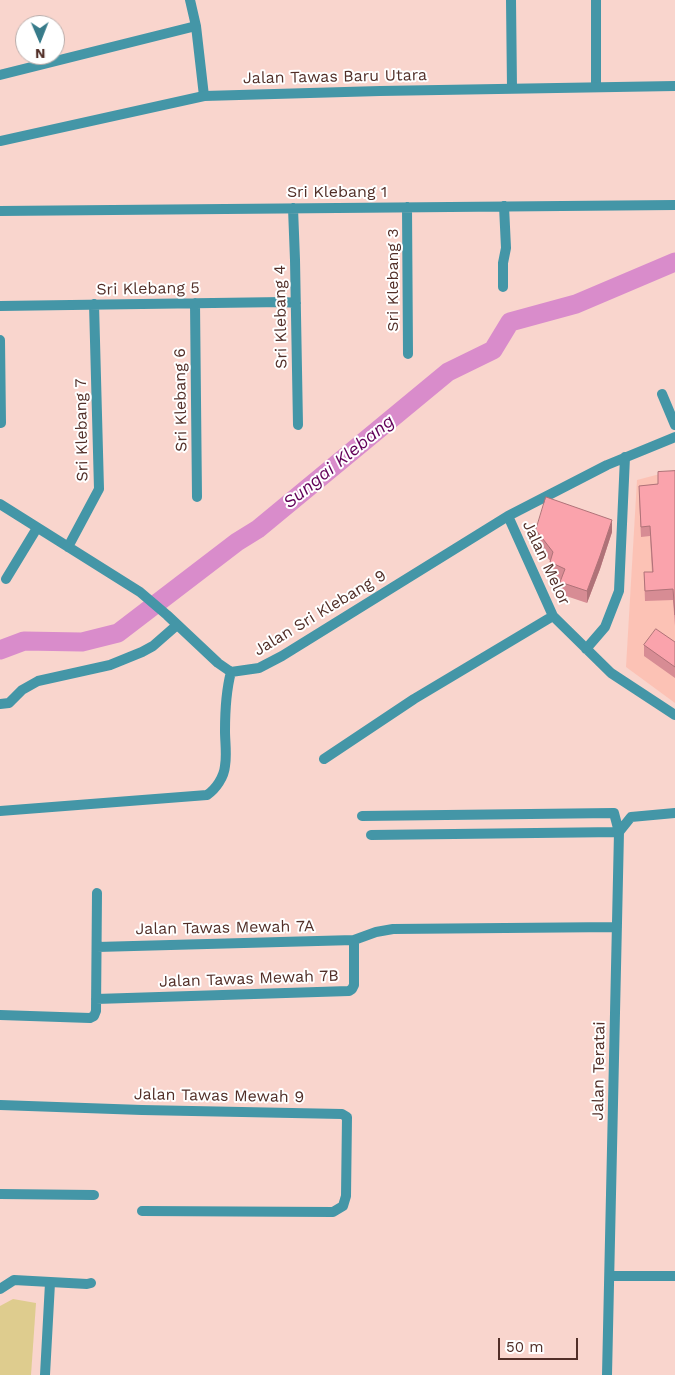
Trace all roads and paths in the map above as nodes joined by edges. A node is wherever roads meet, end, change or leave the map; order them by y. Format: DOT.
graph roads {
  1 [pos="190,0"];
  2 [pos="510,0"];
  3 [pos="596,0"];
  4 [pos="196,26"];
  5 [pos="0,75"];
  6 [pos="675,86"];
  7 [pos="596,87"];
  8 [pos="512,88"];
  9 [pos="204,96"];
  10 [pos="0,141"];
  11 [pos="675,205"];
  12 [pos="504,206"];
  13 [pos="407,207"];
  14 [pos="293,208"];
  15 [pos="0,211"];
  16 [pos="503,287"];
  17 [pos="195,303"];
  18 [pos="296,303"];
  19 [pos="94,304"];
  20 [pos="0,306"];
  21 [pos="0,340"];
  22 [pos="408,354"];
  23 [pos="662,394"];
  24 [pos="1,423"];
  25 [pos="298,425"];
  26 [pos="675,425"];
  27 [pos="675,437"];
  28 [pos="625,457"];
  29 [pos="197,497"];
  30 [pos="0,504"];
  31 [pos="508,516"];
  32 [pos="37,528"];
  33 [pos="68,547"];
  34 [pos="6,579"];
  35 [pos="553,616"];
  36 [pos="177,625"];
  37 [pos="586,649"];
  38 [pos="231,672"];
  39 [pos="0,704"];
  40 [pos="675,715"];
  41 [pos="324,759"];
  42 [pos="0,811"];
  43 [pos="675,813"];
  44 [pos="362,816"];
  45 [pos="618,832"];
  46 [pos="371,835"];
  47 [pos="97,893"];
  48 [pos="617,927"];
  49 [pos="354,940"];
  50 [pos="97,946"];
  51 [pos="96,999"];
  52 [pos="0,1015"];
  53 [pos="0,1105"];
  54 [pos="0,1194"];
  55 [pos="94,1194"];
  56 [pos="142,1211"];
  57 [pos="610,1276"];
  58 [pos="675,1276"];
  59 [pos="50,1283"];
  60 [pos="91,1283"];
  61 [pos="0,1288"];
  62 [pos="45,1375"];
  63 [pos="607,1375"];
  1 -- 4 [label="street"];
  2 -- 8 [label="street"];
  3 -- 7 [label="street"];
  4 -- 5 [label="street"];
  4 -- 9 [label="street"];
  6 -- 7 [label="street, Jalan Tawas Baru Utara"];
  7 -- 8 [label="street, Jalan Tawas Baru Utara"];
  8 -- 9 [label="street, Jalan Tawas Baru Utara"];
  9 -- 10 [label="street, Jalan Tawas Baru Utara"];
  11 -- 12 [label="street, Sri Klebang 1"];
  12 -- 13 [label="street, Sri Klebang 1"];
  12 -- 16 [label="street"];
  13 -- 14 [label="street, Sri Klebang 1"];
  13 -- 22 [label="street, Sri Klebang 3"];
  14 -- 15 [label="street, Sri Klebang 1"];
  14 -- 18 [label="street, Sri Klebang 4"];
  17 -- 18 [label="street, Sri Klebang 5"];
  17 -- 19 [label="street, Sri Klebang 5"];
  17 -- 29 [label="street, Sri Klebang 6"];
  18 -- 25 [label="street, Sri Klebang 4"];
  19 -- 20 [label="street, Sri Klebang 5"];
  19 -- 33 [label="street, Sri Klebang 7"];
  21 -- 24 [label="street"];
  23 -- 26 [label="street"];
  27 -- 28 [label="street, Jalan Sri Klebang 9"];
  28 -- 31 [label="street, Jalan Sri Klebang 9"];
  28 -- 37 [label="street"];
  30 -- 32 [label="street"];
  31 -- 35 [label="street, Jalan Melor"];
  31 -- 38 [label="street, Jalan Sri Klebang 9"];
  32 -- 33 [label="street"];
  32 -- 34 [label="street"];
  33 -- 36 [label="street"];
  35 -- 37 [label="street, Jalan Melor"];
  35 -- 41 [label="street"];
  36 -- 38 [label="street"];
  36 -- 39 [label="street"];
  37 -- 40 [label="street, Jalan Melor"];
  38 -- 42 [label="street"];
  43 -- 45 [label="street"];
  44 -- 45 [label="street"];
  45 -- 46 [label="street"];
  45 -- 48 [label="street, Jalan Teratai"];
  47 -- 50 [label="street"];
  48 -- 49 [label="street, Jalan Tawas Mewah 7A"];
  48 -- 57 [label="street, Jalan Teratai"];
  49 -- 50 [label="street, Jalan Tawas Mewah 7A"];
  49 -- 51 [label="street, Jalan Tawas Mewah 7B"];
  50 -- 51 [label="street"];
  51 -- 52 [label="street"];
  53 -- 56 [label="street, Jalan Tawas Mewah 9"];
  54 -- 55 [label="street"];
  57 -- 58 [label="street"];
  57 -- 63 [label="street, Jalan Teratai"];
  59 -- 60 [label="street"];
  59 -- 61 [label="street"];
  59 -- 62 [label="street"];
}
